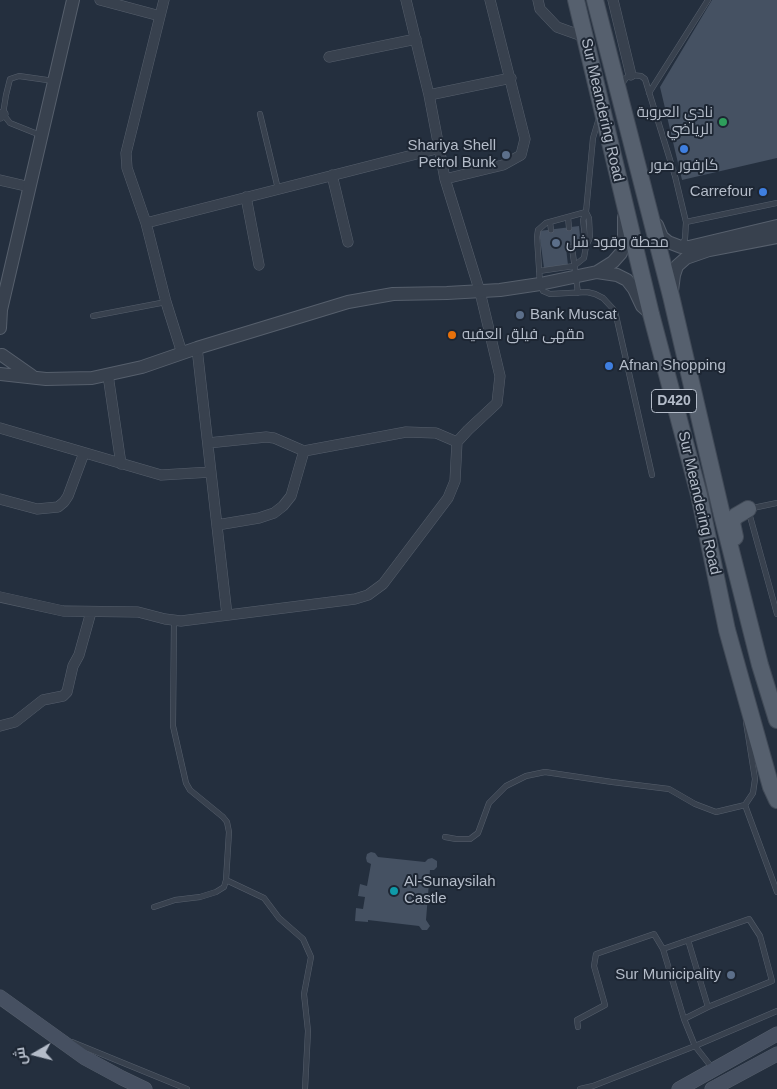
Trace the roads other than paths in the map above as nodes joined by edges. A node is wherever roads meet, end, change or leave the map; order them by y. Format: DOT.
graph roads {
  1 [pos="73,0"];
  2 [pos="100,0"];
  3 [pos="164,0"];
  4 [pos="406,0"];
  5 [pos="490,0"];
  6 [pos="538,0"];
  7 [pos="576,0"];
  8 [pos="595,0"];
  9 [pos="613,0"];
  10 [pos="708,0"];
  11 [pos="160,16"];
  12 [pos="585,37"];
  13 [pos="416,39"];
  14 [pos="329,57"];
  15 [pos="631,75"];
  16 [pos="510,78"];
  17 [pos="54,81"];
  18 [pos="618,93"];
  19 [pos="649,93"];
  20 [pos="429,95"];
  21 [pos="602,111"];
  22 [pos="260,114"];
  23 [pos="2,115"];
  24 [pos="42,135"];
  25 [pos="440,148"];
  26 [pos="332,175"];
  27 [pos="445,179"];
  28 [pos="0,180"];
  29 [pos="30,187"];
  30 [pos="278,189"];
  31 [pos="246,197"];
  32 [pos="644,197"];
  33 [pos="777,203"];
  34 [pos="624,204"];
  35 [pos="586,212"];
  36 [pos="568,217"];
  37 [pos="146,222"];
  38 [pos="550,222"];
  39 [pos="686,222"];
  40 [pos="777,226"];
  41 [pos="569,228"];
  42 [pos="551,230"];
  43 [pos="777,237"];
  44 [pos="348,242"];
  45 [pos="572,247"];
  46 [pos="681,247"];
  47 [pos="259,265"];
  48 [pos="539,271"];
  49 [pos="575,271"];
  50 [pos="597,272"];
  51 [pos="540,284"];
  52 [pos="480,292"];
  53 [pos="578,293"];
  54 [pos="671,296"];
  55 [pos="166,302"];
  56 [pos="1,311"];
  57 [pos="651,314"];
  58 [pos="93,316"];
  59 [pos="0,328"];
  60 [pos="197,348"];
  61 [pos="1,353"];
  62 [pos="182,353"];
  63 [pos="0,368"];
  64 [pos="0,374"];
  65 [pos="108,375"];
  66 [pos="34,378"];
  67 [pos="0,428"];
  68 [pos="457,442"];
  69 [pos="208,443"];
  70 [pos="304,451"];
  71 [pos="84,453"];
  72 [pos="709,455"];
  73 [pos="121,464"];
  74 [pos="211,472"];
  75 [pos="652,475"];
  76 [pos="0,499"];
  77 [pos="777,503"];
  78 [pos="748,509"];
  79 [pos="217,525"];
  80 [pos="0,597"];
  81 [pos="744,600"];
  82 [pos="92,612"];
  83 [pos="227,614"];
  84 [pos="777,614"];
  85 [pos="174,620"];
  86 [pos="743,692"];
  87 [pos="777,720"];
  88 [pos="0,726"];
  89 [pos="777,800"];
  90 [pos="745,805"];
  91 [pos="445,837"];
  92 [pos="226,880"];
  93 [pos="777,892"];
  94 [pos="154,907"];
  95 [pos="688,940"];
  96 [pos="663,949"];
  97 [pos="0,997"];
  98 [pos="708,1007"];
  99 [pos="777,1011"];
  100 [pos="684,1020"];
  101 [pos="578,1026"];
  102 [pos="777,1034"];
  103 [pos="55,1035"];
  104 [pos="695,1046"];
  105 [pos="777,1054"];
  106 [pos="714,1069"];
  107 [pos="719,1088"];
  108 [pos="145,1089"];
  109 [pos="187,1089"];
  110 [pos="305,1089"];
  111 [pos="580,1089"];
  112 [pos="678,1089"];
  1 -- 17 [label="street"];
  2 -- 11 [label="street"];
  3 -- 11 [label="street"];
  4 -- 13 [label="street"];
  5 -- 16 [label="street"];
  6 -- 12 [label="street"];
  7 -- 12 [label="main road, Sur Meandering Road / D420"];
  8 -- 18 [label="main road, Sur Meandering Road / D420"];
  9 -- 15 [label="street"];
  10 -- 19 [label="lane"];
  11 -- 37 [label="street"];
  12 -- 21 [label="main road, Sur Meandering Road / D420"];
  13 -- 14 [label="street"];
  13 -- 20 [label="street"];
  15 -- 18 [label="lane"];
  15 -- 19 [label="lane"];
  16 -- 20 [label="street"];
  16 -- 27 [label="street"];
  17 -- 23 [label="lane"];
  17 -- 24 [label="street"];
  18 -- 32 [label="main road, Sur Meandering Road / D420"];
  19 -- 39 [label="lane"];
  20 -- 25 [label="street"];
  21 -- 34 [label="main road, Sur Meandering Road / D420"];
  21 -- 35 [label="lane"];
  22 -- 30 [label="lane"];
  23 -- 24 [label="lane"];
  24 -- 29 [label="street"];
  25 -- 26 [label="street"];
  25 -- 27 [label="street"];
  26 -- 30 [label="street"];
  26 -- 44 [label="street"];
  27 -- 52 [label="street"];
  28 -- 29 [label="street"];
  29 -- 56 [label="street"];
  30 -- 31 [label="street"];
  31 -- 37 [label="street"];
  31 -- 47 [label="street"];
  32 -- 46 [label="street"];
  32 -- 54 [label="main road, Sur Meandering Road / D420"];
  33 -- 39 [label="lane"];
  34 -- 50 [label="street"];
  34 -- 57 [label="main road, Sur Meandering Road / D420"];
  35 -- 36 [label="lane"];
  35 -- 49 [label="lane"];
  36 -- 38 [label="lane"];
  36 -- 41 [label="lane"];
  37 -- 55 [label="street"];
  38 -- 42 [label="lane"];
  38 -- 48 [label="lane"];
  39 -- 46 [label="lane"];
  40 -- 46 [label="street"];
  43 -- 54 [label="street"];
  45 -- 49 [label="lane"];
  48 -- 49 [label="lane"];
  48 -- 51 [label="lane"];
  49 -- 50 [label="street"];
  49 -- 51 [label="street"];
  49 -- 53 [label="lane"];
  50 -- 57 [label="street"];
  51 -- 52 [label="street"];
  51 -- 53 [label="lane"];
  52 -- 60 [label="street"];
  52 -- 68 [label="street"];
  53 -- 75 [label="lane"];
  54 -- 72 [label="main road, Sur Meandering Road / D420"];
  55 -- 58 [label="lane"];
  55 -- 62 [label="street"];
  56 -- 59 [label="street"];
  57 -- 86 [label="main road, Sur Meandering Road / D420"];
  60 -- 62 [label="street"];
  60 -- 69 [label="street"];
  61 -- 63 [label="street"];
  61 -- 66 [label="street"];
  62 -- 65 [label="street"];
  64 -- 66 [label="street"];
  65 -- 66 [label="street"];
  65 -- 73 [label="street"];
  67 -- 71 [label="street"];
  68 -- 70 [label="street"];
  68 -- 83 [label="street"];
  69 -- 70 [label="street"];
  69 -- 74 [label="street"];
  70 -- 79 [label="street"];
  71 -- 73 [label="street"];
  71 -- 76 [label="street"];
  72 -- 78 [label="main road"];
  72 -- 81 [label="main road, Sur Meandering Road / D420"];
  73 -- 74 [label="street"];
  74 -- 79 [label="street"];
  77 -- 78 [label="lane"];
  78 -- 81 [label="main road"];
  78 -- 84 [label="lane"];
  79 -- 83 [label="street"];
  80 -- 82 [label="street"];
  81 -- 87 [label="main road, Sur Meandering Road / D420"];
  82 -- 85 [label="street"];
  82 -- 88 [label="street"];
  83 -- 85 [label="street"];
  85 -- 92 [label="lane"];
  86 -- 89 [label="main road, Sur Meandering Road / D420"];
  86 -- 90 [label="lane"];
  90 -- 91 [label="lane"];
  90 -- 93 [label="lane"];
  92 -- 94 [label="lane"];
  92 -- 110 [label="lane"];
  95 -- 96 [label="lane"];
  95 -- 98 [label="lane"];
  95 -- 98 [label="lane"];
  96 -- 100 [label="lane"];
  96 -- 101 [label="lane"];
  97 -- 103 [label="main road"];
  98 -- 100 [label="lane"];
  99 -- 104 [label="lane"];
  100 -- 104 [label="lane"];
  102 -- 106 [label="main road"];
  103 -- 108 [label="main road"];
  103 -- 109 [label="lane"];
  104 -- 106 [label="lane"];
  104 -- 111 [label="lane"];
  105 -- 107 [label="main road"];
  106 -- 112 [label="main road"];
}
